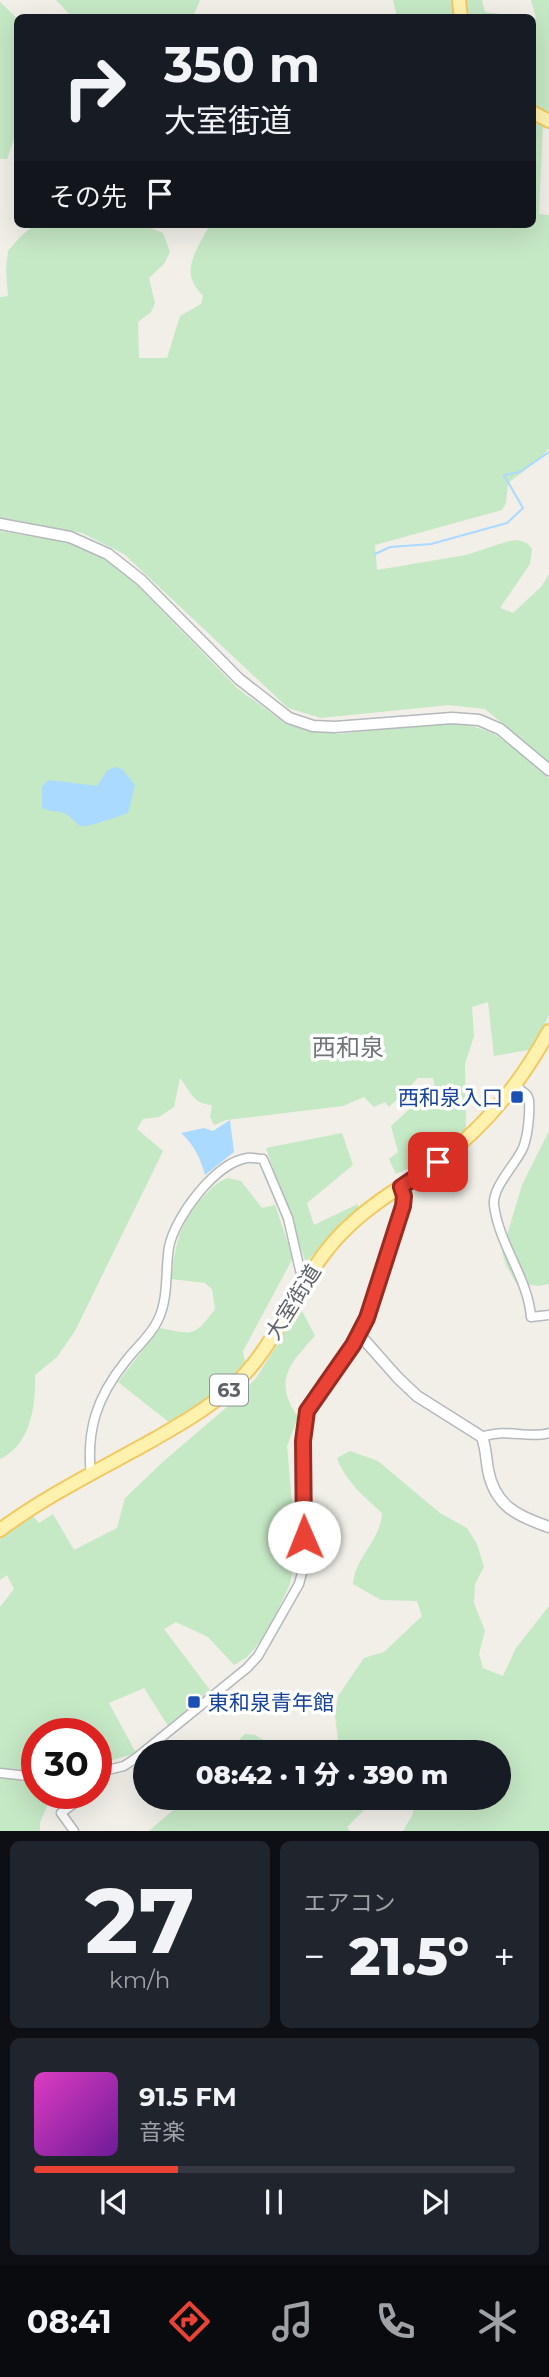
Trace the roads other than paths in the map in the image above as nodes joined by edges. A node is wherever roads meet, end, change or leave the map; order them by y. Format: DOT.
graph roads {
  1 [pos="0,524"];
  2 [pos="549,770"];
  3 [pos="549,1031"];
  4 [pos="516,1086"];
  5 [pos="401,1187"];
  6 [pos="303,1283"];
  7 [pos="549,1315"];
  8 [pos="359,1334"];
  9 [pos="549,1433"];
  10 [pos="482,1437"];
  11 [pos="91,1475"];
  12 [pos="549,1527"];
  13 [pos="0,1530"];
  14 [pos="112,1769"];
  15 [pos="0,1773"];
  16 [pos="21,1775"];
  17 [pos="66,1809"];
  18 [pos="74,1831"];
  1 -- 2 [label="street"];
  3 -- 4 [label="main road, 大室街道 / 63"];
  4 -- 5 [label="main road, 大室街道 / 63"];
  4 -- 7 [label="street"];
  5 -- 6 [label="main road, 大室街道 / 63"];
  5 -- 8 [label="street"];
  6 -- 11 [label="main road, 大室街道 / 63"];
  6 -- 11 [label="street"];
  8 -- 10 [label="street"];
  8 -- 14 [label="street"];
  9 -- 10 [label="street"];
  10 -- 12 [label="street"];
  11 -- 13 [label="main road, 大室街道 / 63"];
  15 -- 16 [label="street"];
  17 -- 18 [label="street"];
}
